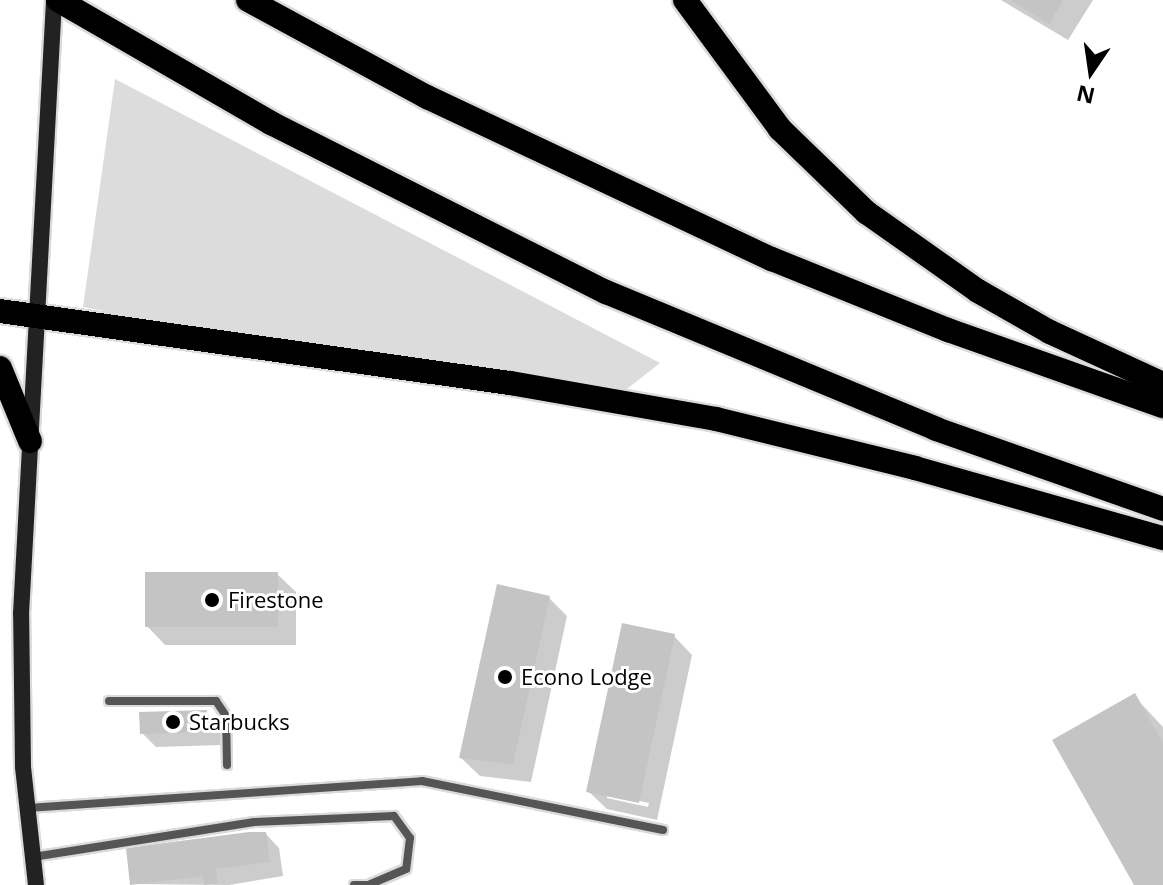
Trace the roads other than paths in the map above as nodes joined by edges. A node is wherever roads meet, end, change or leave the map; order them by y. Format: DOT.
graph roads {
  1 [pos="56,0"];
  2 [pos="248,0"];
  3 [pos="685,0"];
  4 [pos="0,311"];
  5 [pos="37,314"];
  6 [pos="0,368"];
  7 [pos="1163,384"];
  8 [pos="1163,406"];
  9 [pos="30,441"];
  10 [pos="1163,509"];
  11 [pos="1163,538"];
  12 [pos="109,701"];
  13 [pos="227,765"];
  14 [pos="28,808"];
  15 [pos="663,830"];
  16 [pos="33,857"];
  17 [pos="370,884"];
  18 [pos="36,885"];
  19 [pos="354,885"];
  1 -- 5 [label="main road"];
  1 -- 10 [label="highway"];
  2 -- 8 [label="highway"];
  3 -- 7 [label="highway"];
  4 -- 5 [label="highway"];
  5 -- 9 [label="main road"];
  5 -- 11 [label="highway"];
  6 -- 9 [label="highway"];
  9 -- 14 [label="main road"];
  12 -- 13 [label="lane"];
  14 -- 15 [label="lane"];
  14 -- 16 [label="main road"];
  16 -- 17 [label="lane"];
  16 -- 18 [label="main road"];
  17 -- 19 [label="lane"];
}
